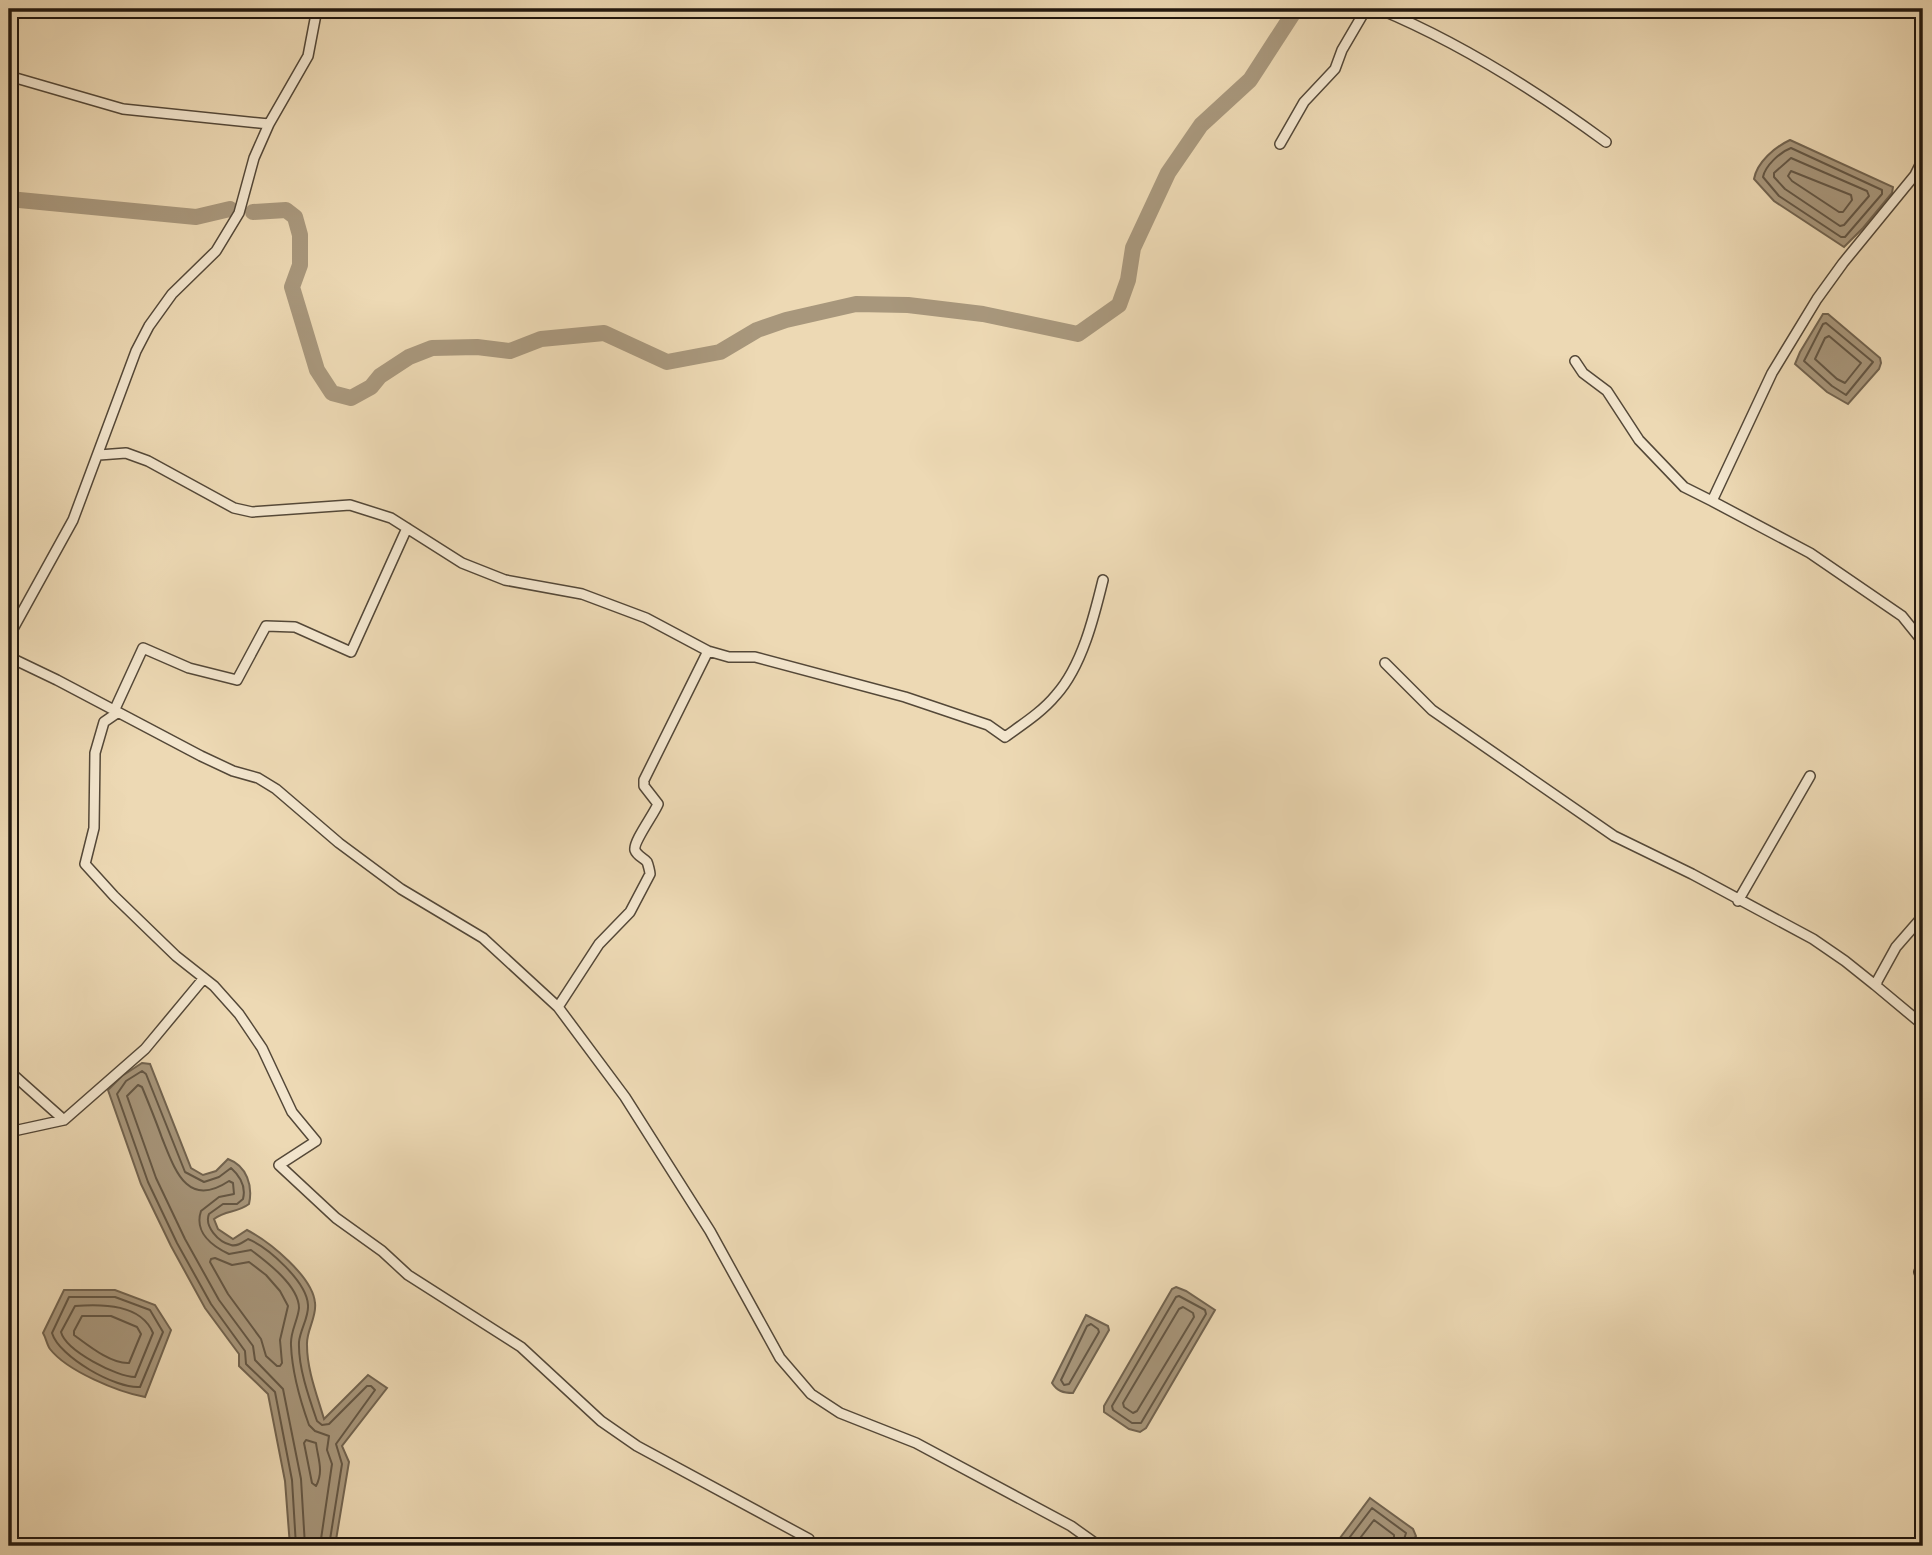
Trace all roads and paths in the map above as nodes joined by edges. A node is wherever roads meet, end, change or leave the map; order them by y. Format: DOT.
graph roads {
  1 [pos="317,9"];
  2 [pos="1366,9"];
  3 [pos="1379,9"];
  4 [pos="9,76"];
  5 [pos="269,124"];
  6 [pos="1606,142"];
  7 [pos="1280,144"];
  8 [pos="1923,159"];
  9 [pos="1575,361"];
  10 [pos="99,455"];
  11 [pos="1712,501"];
  12 [pos="407,528"];
  13 [pos="1103,580"];
  14 [pos="9,636"];
  15 [pos="1923,642"];
  16 [pos="708,651"];
  17 [pos="9,657"];
  18 [pos="1385,663"];
  19 [pos="116,712"];
  20 [pos="1810,776"];
  21 [pos="1738,901"];
  22 [pos="1923,919"];
  23 [pos="204,978"];
  24 [pos="1875,985"];
  25 [pos="558,1007"];
  26 [pos="1923,1025"];
  27 [pos="9,1071"];
  28 [pos="64,1120"];
  29 [pos="9,1132"];
  30 [pos="1923,1263"];
  31 [pos="1923,1283"];
  32 [pos="809,1539"];
  33 [pos="1099,1546"];
  1 -- 5 [label="street"];
  2 -- 7 [label="street"];
  3 -- 6 [label="street"];
  4 -- 5 [label="street"];
  5 -- 10 [label="street"];
  8 -- 11 [label="street"];
  9 -- 11 [label="street"];
  10 -- 12 [label="street"];
  10 -- 14 [label="street"];
  11 -- 15 [label="street"];
  12 -- 16 [label="street"];
  12 -- 19 [label="street"];
  13 -- 16 [label="street"];
  16 -- 25 [label="street"];
  17 -- 19 [label="street"];
  18 -- 21 [label="street"];
  19 -- 23 [label="street"];
  19 -- 25 [label="street"];
  20 -- 21 [label="street"];
  21 -- 24 [label="street"];
  22 -- 24 [label="street"];
  23 -- 28 [label="street"];
  23 -- 32 [label="street"];
  24 -- 26 [label="street"];
  25 -- 33 [label="street"];
  27 -- 28 [label="street"];
  28 -- 29 [label="street"];
  30 -- 31 [label="street"];
}
